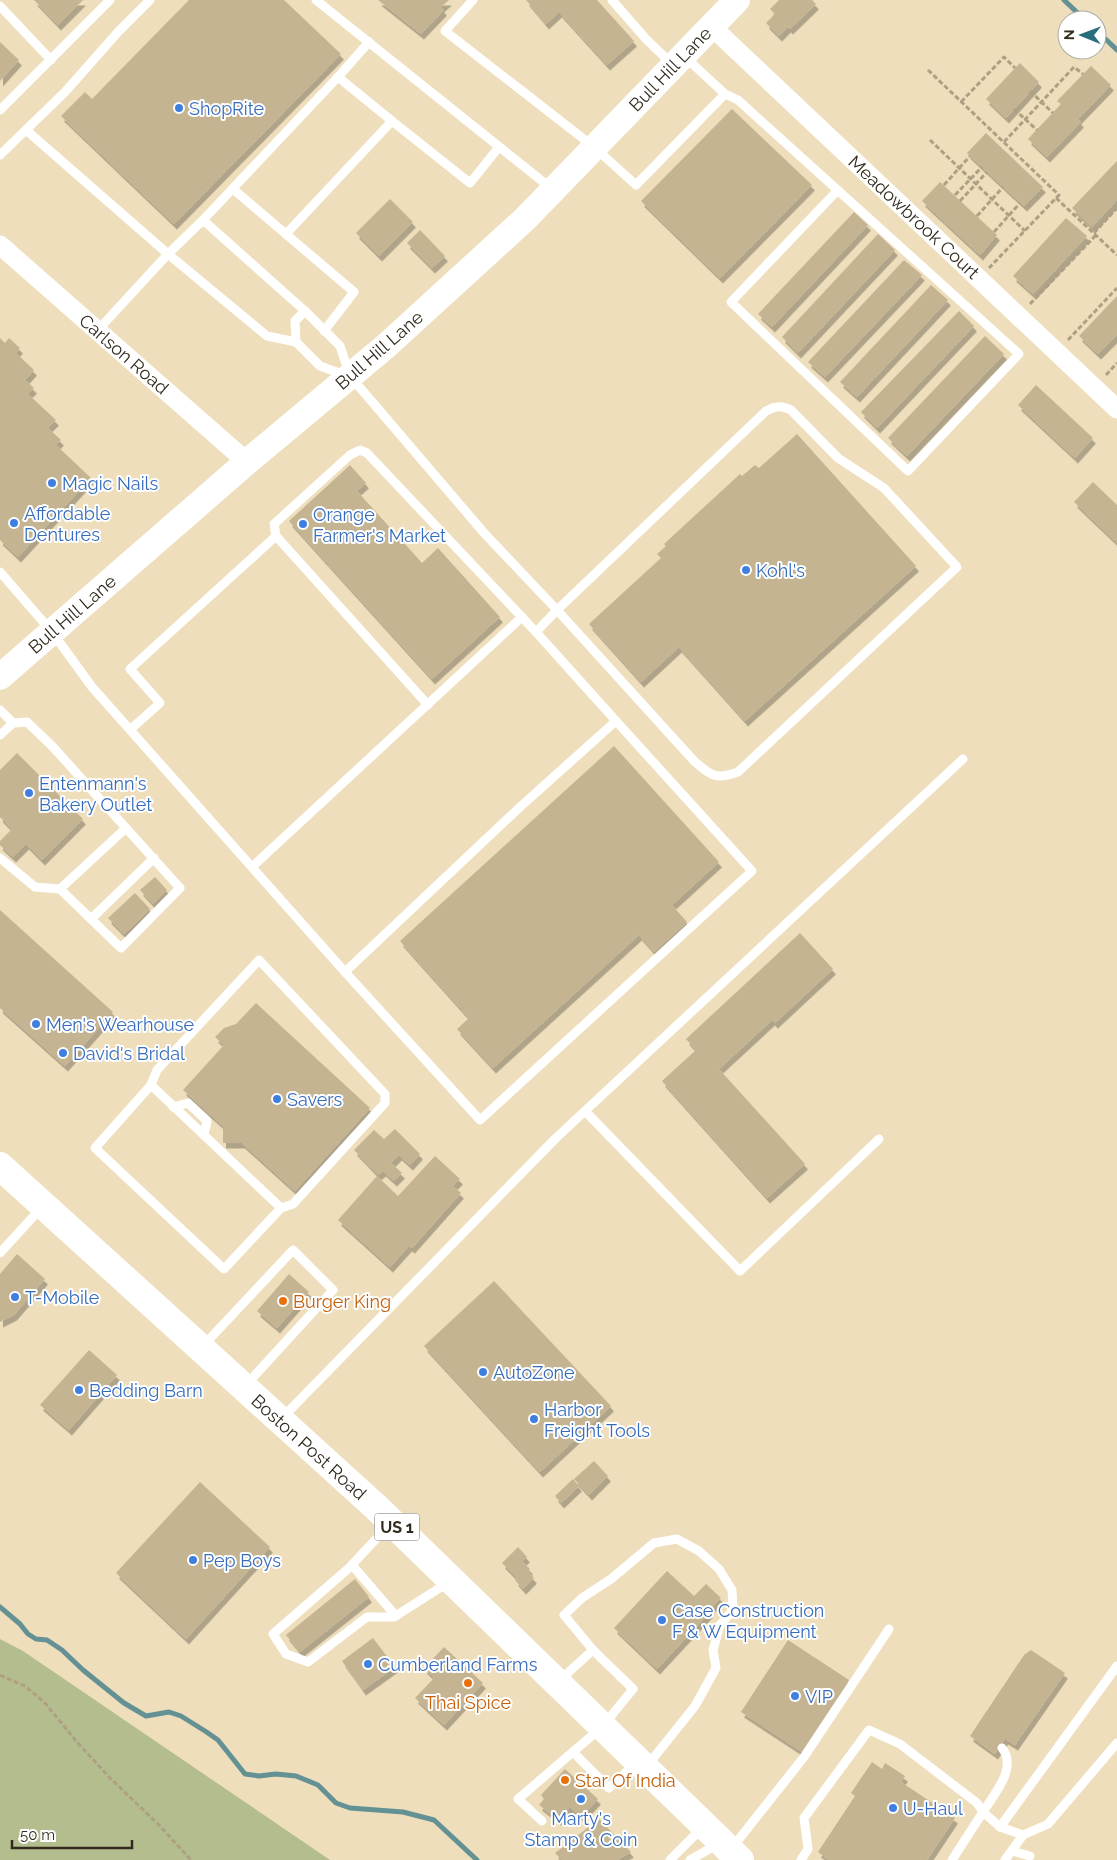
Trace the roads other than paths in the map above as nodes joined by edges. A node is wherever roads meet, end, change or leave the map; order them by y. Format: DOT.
graph roads {
  1 [pos="110,0"];
  2 [pos="150,0"];
  3 [pos="316,0"];
  4 [pos="473,0"];
  5 [pos="612,0"];
  6 [pos="737,0"];
  7 [pos="0,6"];
  8 [pos="710,26"];
  9 [pos="369,42"];
  10 [pos="50,60"];
  11 [pos="678,60"];
  12 [pos="338,77"];
  13 [pos="725,94"];
  14 [pos="0,110"];
  15 [pos="392,121"];
  16 [pos="26,130"];
  17 [pos="499,147"];
  18 [pos="594,147"];
  19 [pos="0,155"];
  20 [pos="233,189"];
  21 [pos="553,190"];
  22 [pos="837,190"];
  23 [pos="203,220"];
  24 [pos="286,234"];
  25 [pos="0,245"];
  26 [pos="168,254"];
  27 [pos="305,311"];
  28 [pos="324,330"];
  29 [pos="98,331"];
  30 [pos="296,342"];
  31 [pos="350,376"];
  32 [pos="1117,409"];
  33 [pos="247,462"];
  34 [pos="276,536"];
  35 [pos="0,572"];
  36 [pos="558,610"];
  37 [pos="522,617"];
  38 [pos="52,632"];
  39 [pos="536,632"];
  40 [pos="0,678"];
  41 [pos="428,705"];
  42 [pos="0,710"];
  43 [pos="616,721"];
  44 [pos="13,723"];
  45 [pos="131,729"];
  46 [pos="0,735"];
  47 [pos="963,759"];
  48 [pos="126,828"];
  49 [pos="0,858"];
  50 [pos="154,858"];
  51 [pos="252,867"];
  52 [pos="60,889"];
  53 [pos="91,919"];
  54 [pos="345,972"];
  55 [pos="151,1085"];
  56 [pos="585,1111"];
  57 [pos="879,1139"];
  58 [pos="0,1166"];
  59 [pos="43,1205"];
  60 [pos="281,1208"];
  61 [pos="0,1253"];
  62 [pos="201,1348"];
  63 [pos="244,1387"];
  64 [pos="280,1420"];
  65 [pos="392,1523"];
  66 [pos="352,1565"];
  67 [pos="452,1581"];
  68 [pos="396,1616"];
  69 [pos="889,1629"];
  70 [pos="593,1650"];
  71 [pos="1117,1666"];
  72 [pos="557,1682"];
  73 [pos="602,1726"];
  74 [pos="1117,1743"];
  75 [pos="1002,1748"];
  76 [pos="573,1752"];
  77 [pos="642,1764"];
  78 [pos="983,1812"];
  79 [pos="542,1821"];
  80 [pos="1000,1827"];
  81 [pos="1023,1835"];
  82 [pos="724,1845"];
  83 [pos="1012,1851"];
  84 [pos="1030,1856"];
  85 [pos="670,1860"];
  86 [pos="690,1860"];
  87 [pos="801,1860"];
  88 [pos="952,1860"];
  89 [pos="1006,1860"];
  1 -- 10 [label="lane"];
  2 -- 16 [label="lane"];
  3 -- 9 [label="lane"];
  4 -- 18 [label="lane"];
  5 -- 11 [label="lane"];
  6 -- 8 [label="main road, Bull Hill Lane"];
  7 -- 10 [label="lane"];
  8 -- 11 [label="main road, Bull Hill Lane"];
  8 -- 32 [label="street, Meadowbrook Court"];
  9 -- 12 [label="lane"];
  9 -- 17 [label="lane"];
  10 -- 14 [label="lane"];
  11 -- 13 [label="lane"];
  11 -- 18 [label="main road, Bull Hill Lane"];
  12 -- 15 [label="lane"];
  12 -- 20 [label="lane"];
  13 -- 18 [label="lane"];
  13 -- 22 [label="lane"];
  15 -- 17 [label="lane"];
  15 -- 24 [label="lane"];
  16 -- 19 [label="lane"];
  16 -- 26 [label="lane"];
  17 -- 21 [label="lane"];
  18 -- 21 [label="main road, Bull Hill Lane"];
  20 -- 23 [label="lane"];
  20 -- 24 [label="lane"];
  21 -- 31 [label="main road, Bull Hill Lane"];
  22 -- 22 [label="lane"];
  23 -- 26 [label="lane"];
  23 -- 27 [label="lane"];
  24 -- 28 [label="lane"];
  25 -- 29 [label="street, Carlson Road"];
  26 -- 29 [label="lane"];
  26 -- 30 [label="lane"];
  27 -- 28 [label="lane"];
  27 -- 30 [label="lane"];
  28 -- 31 [label="lane"];
  29 -- 33 [label="street, Carlson Road"];
  30 -- 31 [label="lane"];
  31 -- 33 [label="main road, Bull Hill Lane"];
  31 -- 36 [label="lane"];
  33 -- 38 [label="main road, Bull Hill Lane"];
  34 -- 37 [label="lane"];
  34 -- 41 [label="lane"];
  34 -- 45 [label="lane"];
  35 -- 38 [label="lane"];
  36 -- 36 [label="lane"];
  36 -- 39 [label="lane"];
  37 -- 39 [label="lane"];
  37 -- 41 [label="lane"];
  38 -- 40 [label="main road, Bull Hill Lane"];
  38 -- 45 [label="lane"];
  39 -- 43 [label="lane"];
  41 -- 51 [label="lane"];
  42 -- 44 [label="lane"];
  43 -- 54 [label="lane"];
  43 -- 54 [label="lane"];
  44 -- 46 [label="lane"];
  44 -- 48 [label="lane"];
  45 -- 51 [label="lane"];
  47 -- 56 [label="lane"];
  48 -- 50 [label="lane"];
  48 -- 52 [label="lane"];
  49 -- 52 [label="lane"];
  50 -- 53 [label="lane"];
  50 -- 53 [label="lane"];
  51 -- 54 [label="lane"];
  52 -- 53 [label="lane"];
  55 -- 60 [label="lane"];
  55 -- 60 [label="lane"];
  55 -- 60 [label="lane"];
  56 -- 57 [label="lane"];
  56 -- 64 [label="lane"];
  58 -- 59 [label="main road, Boston Post Road / US 1"];
  59 -- 61 [label="lane"];
  59 -- 62 [label="main road, Boston Post Road / US 1"];
  62 -- 63 [label="main road, Boston Post Road / US 1"];
  62 -- 63 [label="lane"];
  63 -- 64 [label="main road, Boston Post Road / US 1"];
  64 -- 65 [label="main road, Boston Post Road / US 1"];
  65 -- 66 [label="lane"];
  65 -- 67 [label="main road, Boston Post Road / US 1"];
  66 -- 68 [label="lane"];
  66 -- 68 [label="lane"];
  67 -- 68 [label="lane"];
  67 -- 72 [label="main road, Boston Post Road / US 1"];
  69 -- 82 [label="lane"];
  70 -- 72 [label="lane"];
  70 -- 73 [label="lane"];
  70 -- 77 [label="lane"];
  71 -- 80 [label="lane"];
  72 -- 73 [label="main road, Boston Post Road / US 1"];
  73 -- 76 [label="lane"];
  73 -- 77 [label="main road, Boston Post Road / US 1"];
  74 -- 81 [label="lane"];
  75 -- 78 [label="lane"];
  76 -- 77 [label="lane"];
  76 -- 79 [label="lane"];
  77 -- 82 [label="main road, Boston Post Road / US 1"];
  78 -- 80 [label="lane"];
  78 -- 87 [label="lane"];
  78 -- 88 [label="lane"];
  80 -- 81 [label="lane"];
  81 -- 83 [label="lane"];
  82 -- 85 [label="lane"];
  82 -- 86 [label="lane"];
  83 -- 84 [label="lane"];
  83 -- 89 [label="lane"];
}
